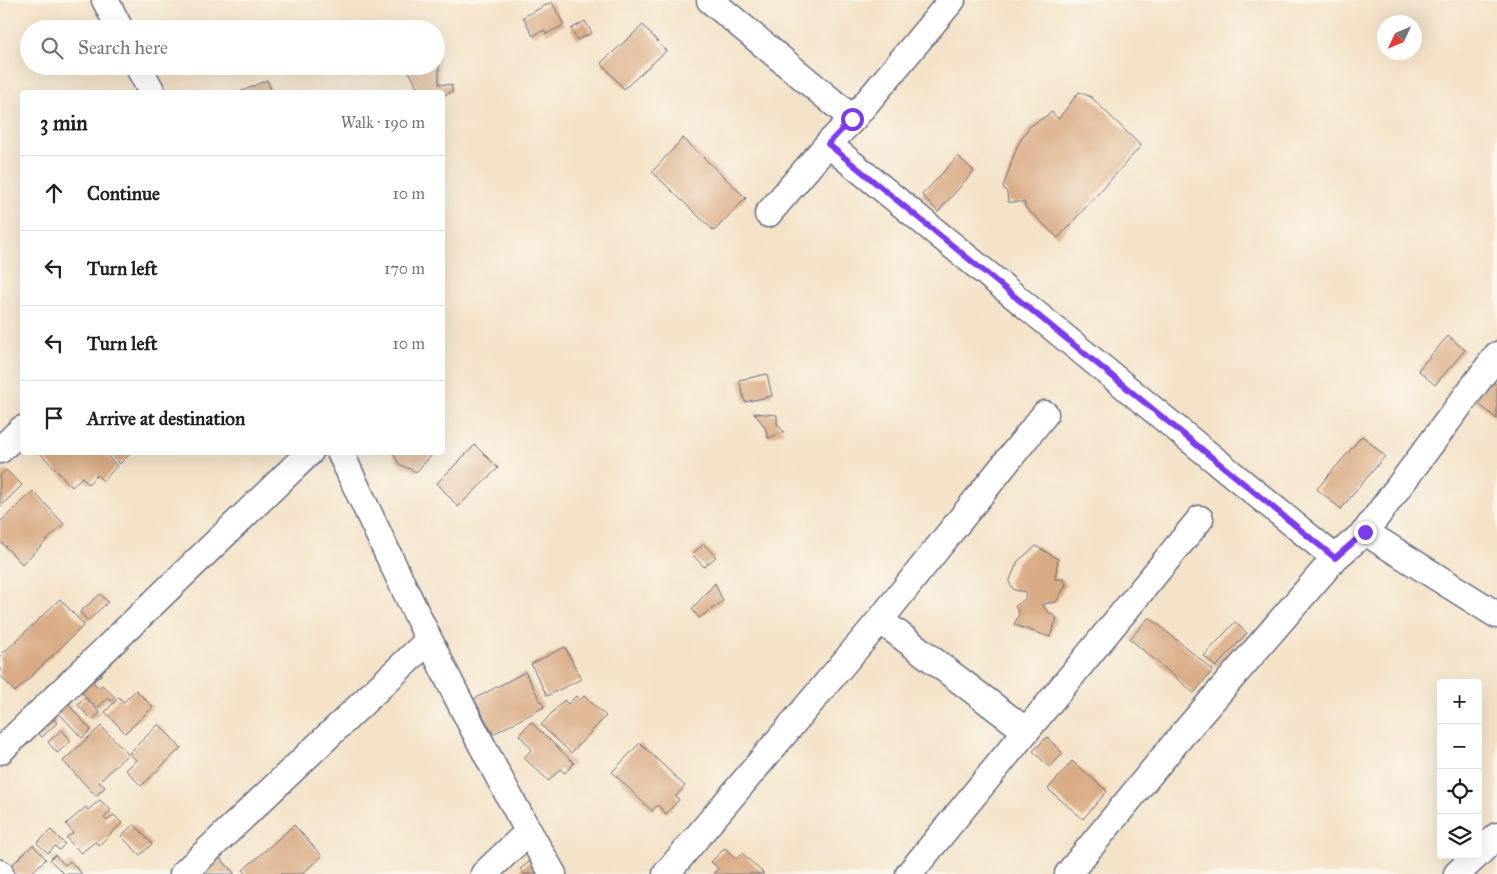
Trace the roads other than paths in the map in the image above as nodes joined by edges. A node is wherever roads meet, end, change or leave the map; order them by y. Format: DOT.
graph roads {
  1 [pos="105,0"];
  2 [pos="710,0"];
  3 [pos="952,0"];
  4 [pos="115,20"];
  5 [pos="143,75"];
  6 [pos="151,90"];
  7 [pos="852,119"];
  8 [pos="828,144"];
  9 [pos="768,214"];
  10 [pos="1497,355"];
  11 [pos="1044,414"];
  12 [pos="20,431"];
  13 [pos="0,450"];
  14 [pos="307,455"];
  15 [pos="341,455"];
  16 [pos="1200,519"];
  17 [pos="1365,532"];
  18 [pos="1335,558"];
  19 [pos="1497,615"];
  20 [pos="880,620"];
  21 [pos="428,640"];
  22 [pos="1025,730"];
  23 [pos="0,751"];
  24 [pos="528,832"];
  25 [pos="1497,836"];
  26 [pos="1482,851"];
  27 [pos="1474,859"];
  28 [pos="183,874"];
  29 [pos="484,874"];
  30 [pos="553,874"];
  31 [pos="666,874"];
  32 [pos="908,874"];
  33 [pos="1068,874"];
  34 [pos="1457,874"];
  1 -- 4 [label="street"];
  2 -- 7 [label="street"];
  3 -- 7 [label="street"];
  5 -- 6 [label="street"];
  7 -- 8 [label="street"];
  8 -- 9 [label="street"];
  8 -- 18 [label="street"];
  10 -- 17 [label="street"];
  11 -- 20 [label="street"];
  12 -- 13 [label="street"];
  14 -- 23 [label="street"];
  15 -- 21 [label="street"];
  16 -- 22 [label="street"];
  17 -- 18 [label="street"];
  17 -- 19 [label="street"];
  18 -- 33 [label="street"];
  20 -- 22 [label="street"];
  20 -- 31 [label="street"];
  21 -- 24 [label="street"];
  21 -- 28 [label="street"];
  22 -- 32 [label="street"];
  24 -- 29 [label="street"];
  24 -- 30 [label="street"];
  25 -- 26 [label="street"];
  27 -- 34 [label="street"];
}
